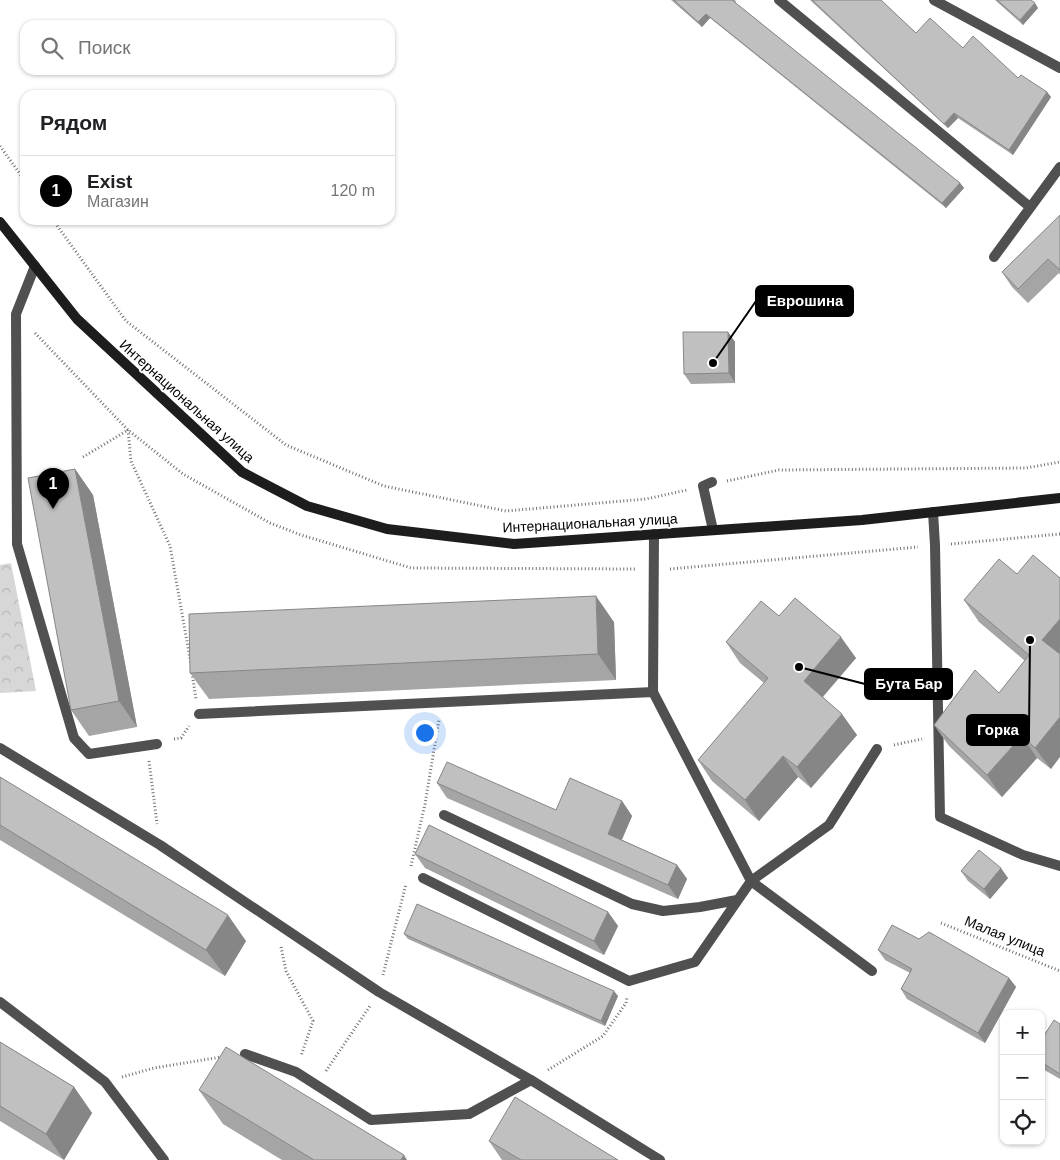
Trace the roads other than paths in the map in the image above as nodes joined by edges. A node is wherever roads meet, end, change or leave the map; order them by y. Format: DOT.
graph roads {
  1 [pos="779,0"];
  2 [pos="934,0"];
  3 [pos="1060,68"];
  4 [pos="1060,168"];
  5 [pos="1030,207"];
  6 [pos="0,222"];
  7 [pos="994,257"];
  8 [pos="35,266"];
  9 [pos="707,484"];
  10 [pos="1060,498"];
  11 [pos="933,512"];
  12 [pos="713,530"];
  13 [pos="654,534"];
  14 [pos="653,692"];
  15 [pos="199,714"];
  16 [pos="157,744"];
  17 [pos="0,748"];
  18 [pos="877,749"];
  19 [pos="444,815"];
  20 [pos="1060,866"];
  21 [pos="423,878"];
  22 [pos="751,881"];
  23 [pos="738,900"];
  24 [pos="872,971"];
  25 [pos="0,1002"];
  26 [pos="245,1054"];
  27 [pos="532,1080"];
  28 [pos="164,1160"];
  29 [pos="660,1160"];
  1 -- 5 [label="street"];
  2 -- 3 [label="street"];
  4 -- 5 [label="street"];
  5 -- 7 [label="street"];
  6 -- 8 [label="main road, Интернациональная улица"];
  8 -- 13 [label="main road, Интернациональная улица"];
  8 -- 16 [label="street"];
  9 -- 12 [label="street"];
  10 -- 11 [label="main road, Интернациональная улица"];
  11 -- 12 [label="main road, Интернациональная улица"];
  11 -- 20 [label="street"];
  12 -- 13 [label="main road, Интернациональная улица"];
  13 -- 14 [label="street"];
  14 -- 15 [label="street"];
  14 -- 22 [label="street"];
  17 -- 27 [label="street"];
  18 -- 22 [label="street"];
  19 -- 23 [label="street"];
  21 -- 23 [label="street"];
  22 -- 23 [label="street"];
  22 -- 24 [label="street"];
  25 -- 28 [label="street"];
  26 -- 27 [label="street"];
  27 -- 29 [label="street"];
}
